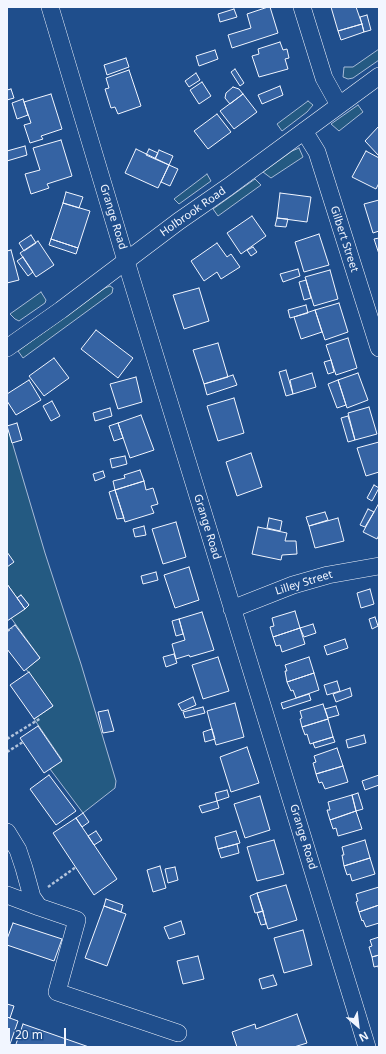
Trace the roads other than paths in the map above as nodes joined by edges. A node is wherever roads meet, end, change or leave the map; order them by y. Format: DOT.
graph roads {
  1 [pos="50,7"];
  2 [pos="302,7"];
  3 [pos="379,76"];
  4 [pos="339,105"];
  5 [pos="304,131"];
  6 [pos="126,260"];
  7 [pos="7,348"];
  8 [pos="379,348"];
  9 [pos="379,566"];
  10 [pos="232,609"];
  11 [pos="7,832"];
  12 [pos="7,895"];
  13 [pos="35,902"];
  14 [pos="178,1033"];
  15 [pos="368,1047"];
  1 -- 6 [label="street, Grange Road"];
  2 -- 4 [label="street"];
  3 -- 4 [label="street, Holbrook Road"];
  4 -- 5 [label="street, Holbrook Road"];
  5 -- 6 [label="street, Holbrook Road"];
  5 -- 8 [label="street, Gilbert Street"];
  6 -- 7 [label="street, Holbrook Road"];
  6 -- 10 [label="street, Grange Road"];
  9 -- 10 [label="street, Lilley Street"];
  10 -- 15 [label="street, Grange Road"];
  11 -- 13 [label="street"];
  12 -- 13 [label="street"];
  13 -- 14 [label="street"];
}
